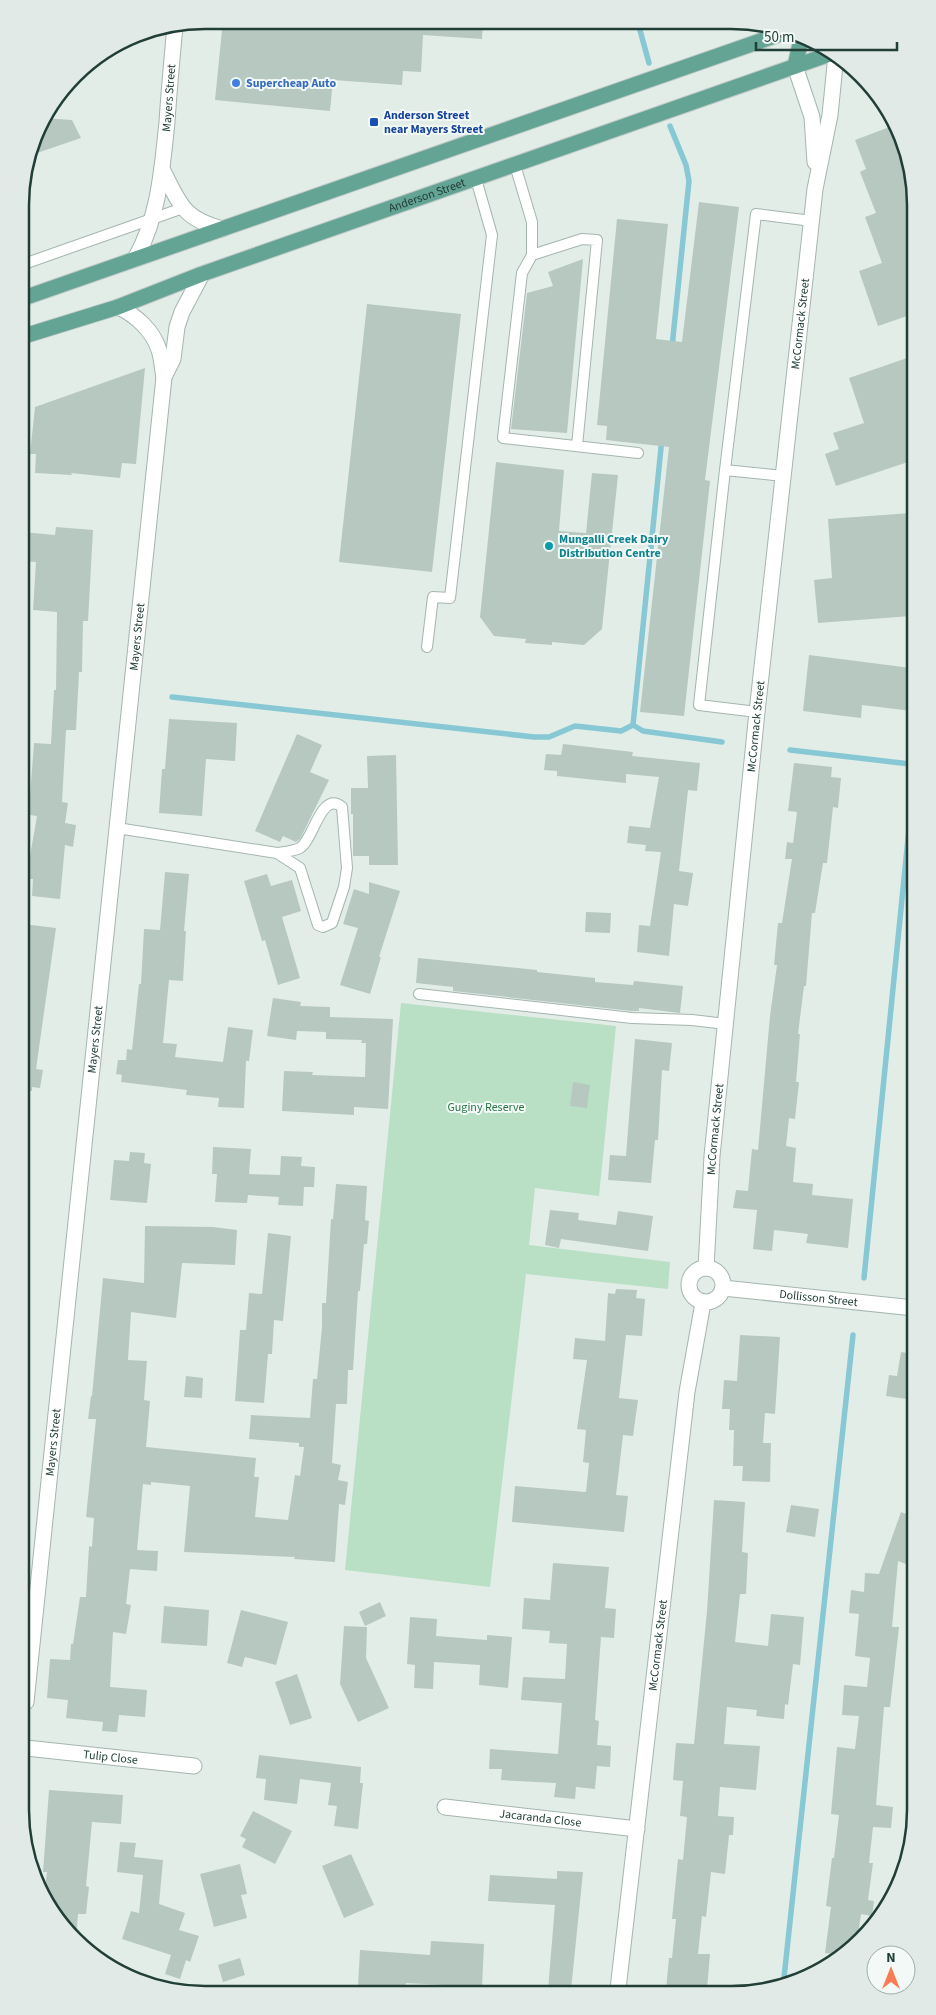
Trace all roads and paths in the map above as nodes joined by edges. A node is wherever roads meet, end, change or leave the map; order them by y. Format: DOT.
graph roads {
  1 [pos="175,31"];
  2 [pos="777,35"];
  3 [pos="800,43"];
  4 [pos="827,57"];
  5 [pos="834,62"];
  6 [pos="795,66"];
  7 [pos="516,165"];
  8 [pos="162,169"];
  9 [pos="476,179"];
  10 [pos="816,186"];
  11 [pos="183,208"];
  12 [pos="153,219"];
  13 [pos="812,221"];
  14 [pos="222,229"];
  15 [pos="532,255"];
  16 [pos="135,259"];
  17 [pos="29,262"];
  18 [pos="202,274"];
  19 [pos="29,296"];
  20 [pos="118,308"];
  21 [pos="29,336"];
  22 [pos="164,377"];
  23 [pos="577,446"];
  24 [pos="638,453"];
  25 [pos="725,470"];
  26 [pos="783,476"];
  27 [pos="427,647"];
  28 [pos="757,712"];
  29 [pos="118,828"];
  30 [pos="277,853"];
  31 [pos="419,994"];
  32 [pos="726,1024"];
  33 [pos="706,1268"];
  34 [pos="723,1288"];
  35 [pos="703,1303"];
  36 [pos="907,1307"];
  37 [pos="29,1674"];
  38 [pos="29,1748"];
  39 [pos="194,1766"];
  40 [pos="445,1807"];
  41 [pos="637,1829"];
  42 [pos="618,1986"];
  1 -- 8 [label="street, Mayers Street"];
  2 -- 14 [label="main road"];
  3 -- 6 [label="main road, McCormack Street"];
  4 -- 6 [label="main road, Anderson Street"];
  5 -- 10 [label="street, McCormack Street"];
  6 -- 7 [label="main road, Anderson Street"];
  6 -- 10 [label="street, McCormack Street"];
  7 -- 9 [label="main road, Anderson Street"];
  7 -- 15 [label="lane"];
  8 -- 11 [label="street"];
  8 -- 12 [label="street, Mayers Street"];
  9 -- 18 [label="main road, Anderson Street"];
  9 -- 27 [label="lane"];
  10 -- 13 [label="street, McCormack Street"];
  11 -- 12 [label="lane"];
  11 -- 14 [label="street"];
  12 -- 16 [label="street, Mayers Street"];
  12 -- 17 [label="lane"];
  13 -- 25 [label="lane"];
  13 -- 26 [label="street, McCormack Street"];
  14 -- 16 [label="main road"];
  15 -- 23 [label="lane"];
  15 -- 23 [label="lane"];
  16 -- 19 [label="main road"];
  18 -- 20 [label="main road, Anderson Street"];
  18 -- 22 [label="street, Mayers Street"];
  20 -- 21 [label="main road, Anderson Street"];
  20 -- 22 [label="street, Mayers Street"];
  22 -- 29 [label="street, Mayers Street"];
  23 -- 24 [label="lane"];
  25 -- 26 [label="lane"];
  25 -- 28 [label="lane"];
  26 -- 28 [label="street, McCormack Street"];
  28 -- 32 [label="street, McCormack Street"];
  29 -- 30 [label="lane"];
  29 -- 37 [label="street, Mayers Street"];
  30 -- 30 [label="lane"];
  31 -- 32 [label="lane"];
  32 -- 33 [label="street, McCormack Street"];
  33 -- 34 [label="street"];
  33 -- 35 [label="street"];
  34 -- 35 [label="street"];
  34 -- 36 [label="street, Dollisson Street"];
  35 -- 41 [label="street, McCormack Street"];
  38 -- 39 [label="street, Tulip Close"];
  40 -- 41 [label="street, Jacaranda Close"];
  41 -- 42 [label="street, McCormack Street"];
}
